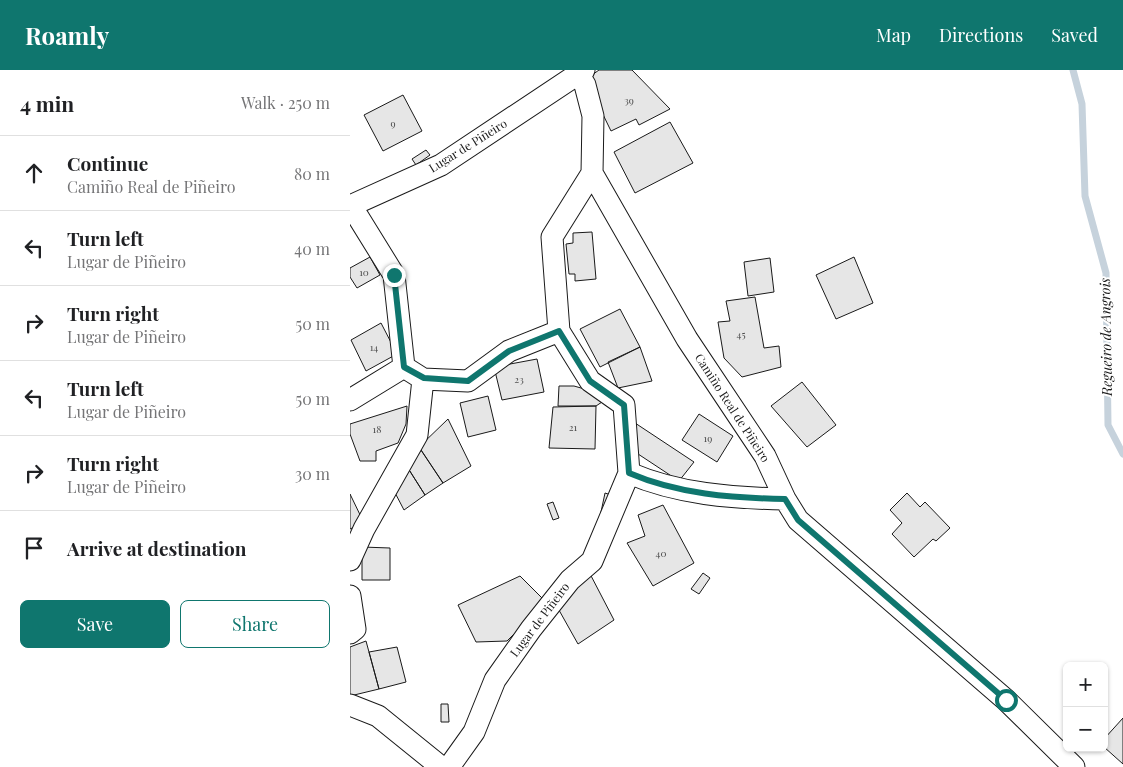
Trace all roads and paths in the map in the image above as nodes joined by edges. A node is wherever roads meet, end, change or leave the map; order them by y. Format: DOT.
graph roads {
  1 [pos="579,71"];
  2 [pos="592,173"];
  3 [pos="351,206"];
  4 [pos="559,331"];
  5 [pos="404,367"];
  6 [pos="424,378"];
  7 [pos="350,400"];
  8 [pos="629,473"];
  9 [pos="785,499"];
  10 [pos="350,560"];
  11 [pos="350,596"];
  12 [pos="350,633"];
  13 [pos="350,705"];
  14 [pos="442,767"];
  15 [pos="449,767"];
  16 [pos="1074,767"];
  1 -- 2 [label="street"];
  1 -- 3 [label="street, Lugar de Piñeiro"];
  2 -- 4 [label="street, Lugar de Piñeiro"];
  2 -- 9 [label="street, Camiño Real de Piñeiro"];
  3 -- 5 [label="street, Lugar de Piñeiro"];
  4 -- 6 [label="street"];
  4 -- 8 [label="street, Lugar de Piñeiro"];
  5 -- 6 [label="street"];
  5 -- 7 [label="street"];
  6 -- 10 [label="street"];
  8 -- 9 [label="street"];
  8 -- 15 [label="street, Lugar de Piñeiro"];
  9 -- 16 [label="street, Camiño Real de Piñeiro"];
  11 -- 12 [label="street"];
  13 -- 14 [label="street"];
}
